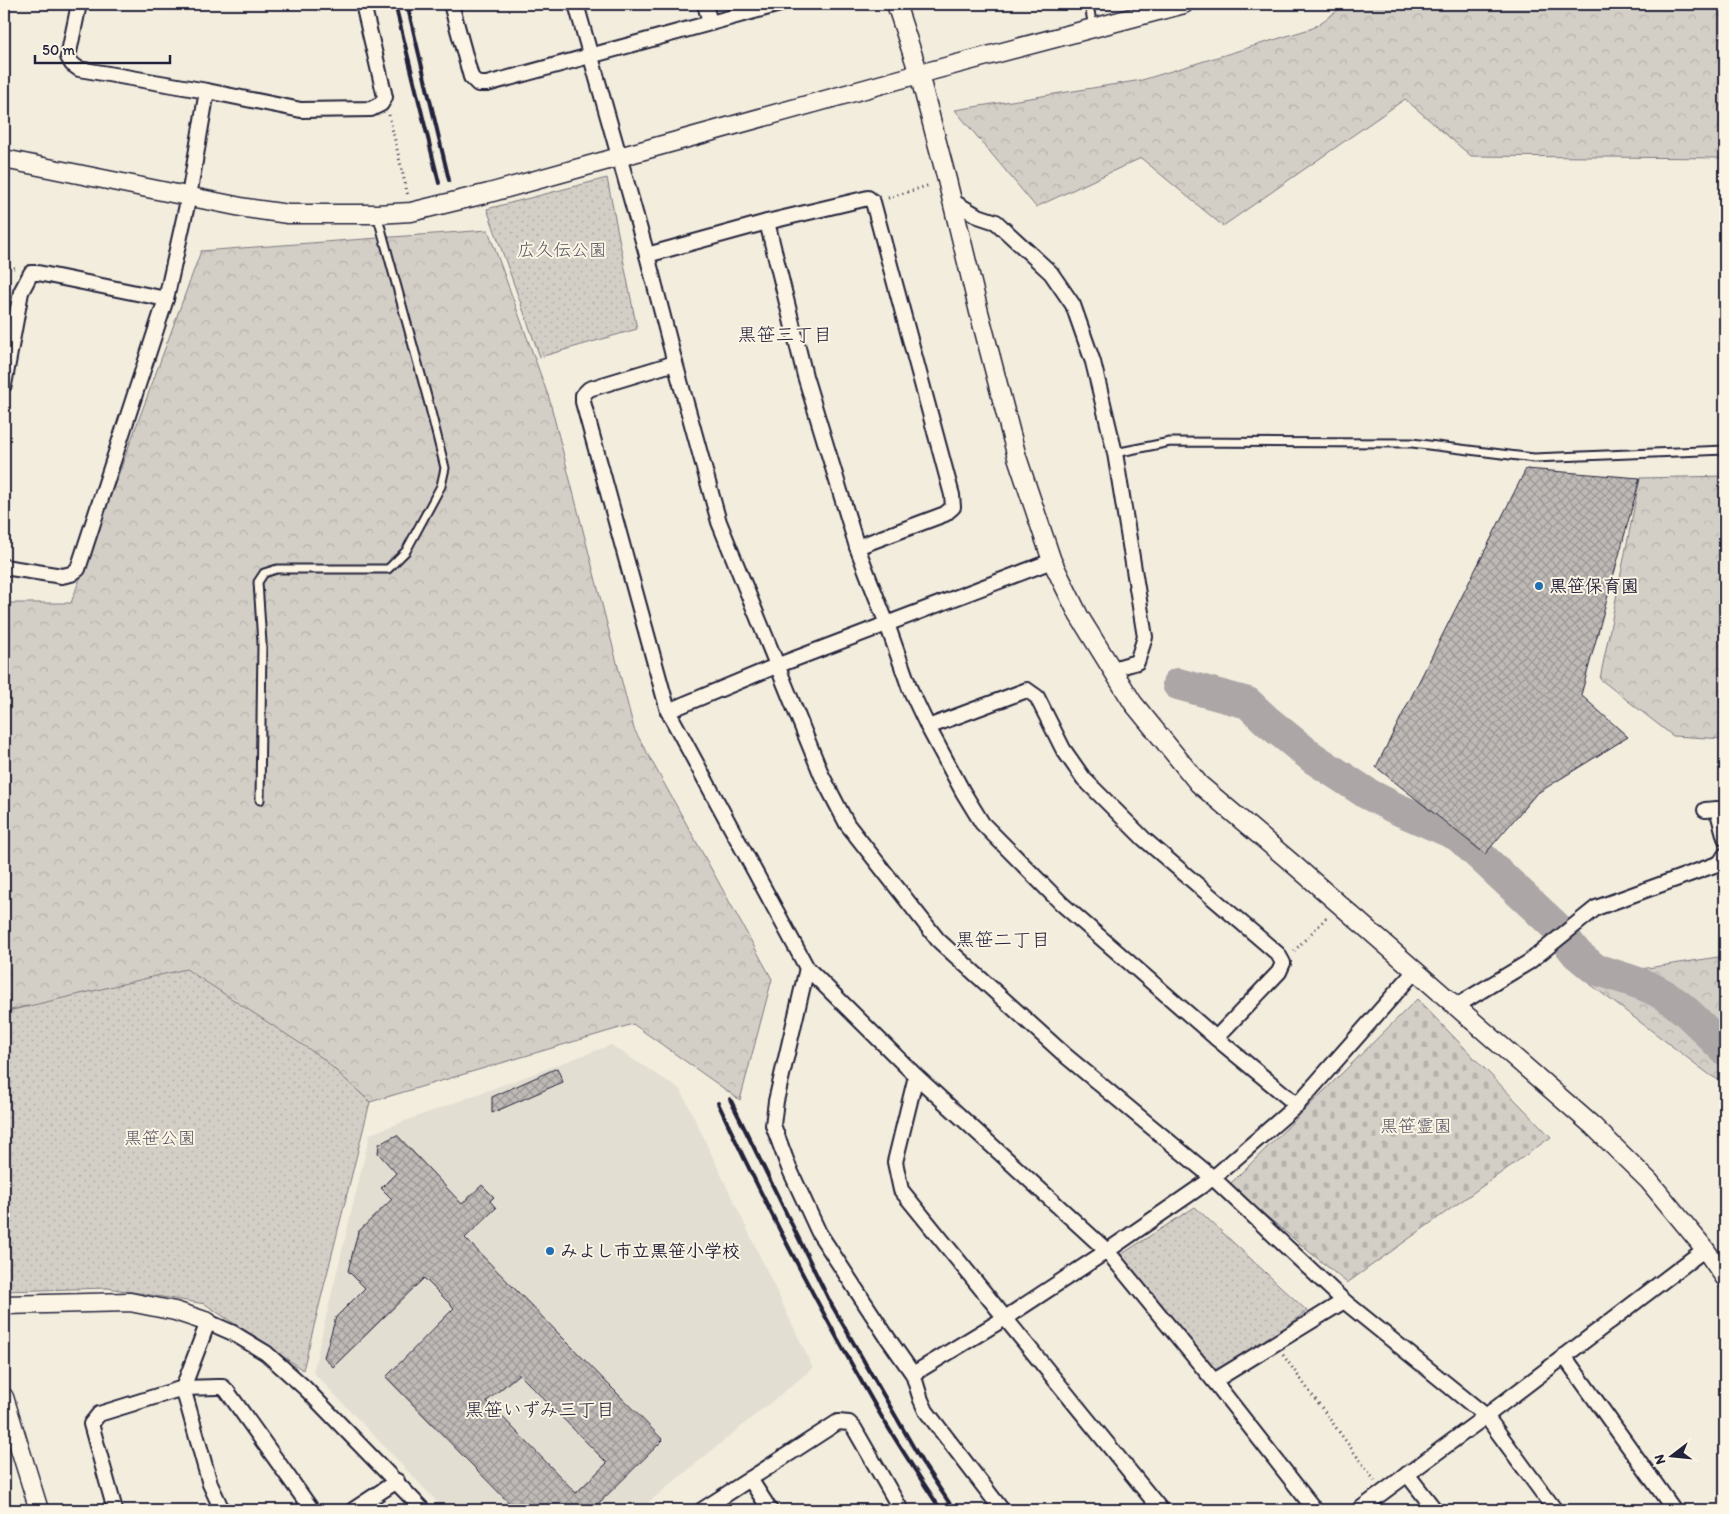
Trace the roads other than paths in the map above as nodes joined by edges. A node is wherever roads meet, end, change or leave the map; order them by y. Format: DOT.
graph roads {
  1 [pos="79,4"];
  2 [pos="363,4"];
  3 [pos="451,4"];
  4 [pos="576,4"];
  5 [pos="705,4"];
  6 [pos="780,4"];
  7 [pos="896,4"];
  8 [pos="1089,4"];
  9 [pos="1184,4"];
  10 [pos="710,23"];
  11 [pos="1093,29"];
  12 [pos="591,56"];
  13 [pos="919,74"];
  14 [pos="207,91"];
  15 [pos="619,158"];
  16 [pos="4,159"];
  17 [pos="189,196"];
  18 [pos="952,201"];
  19 [pos="377,214"];
  20 [pos="768,222"];
  21 [pos="647,255"];
  22 [pos="166,299"];
  23 [pos="675,364"];
  24 [pos="4,385"];
  25 [pos="1725,450"];
  26 [pos="1115,453"];
  27 [pos="858,547"];
  28 [pos="1052,561"];
  29 [pos="4,567"];
  30 [pos="888,624"];
  31 [pos="776,666"];
  32 [pos="1113,669"];
  33 [pos="668,711"];
  34 [pos="928,727"];
  35 [pos="260,800"];
  36 [pos="1705,810"];
  37 [pos="1725,838"];
  38 [pos="1725,855"];
  39 [pos="807,968"];
  40 [pos="1415,971"];
  41 [pos="1456,1006"];
  42 [pos="1216,1038"];
  43 [pos="916,1076"];
  44 [pos="1297,1106"];
  45 [pos="1213,1178"];
  46 [pos="1705,1249"];
  47 [pos="1107,1251"];
  48 [pos="1725,1278"];
  49 [pos="1344,1301"];
  50 [pos="4,1304"];
  51 [pos="1005,1318"];
  52 [pos="208,1322"];
  53 [pos="1564,1356"];
  54 [pos="913,1374"];
  55 [pos="1214,1381"];
  56 [pos="183,1388"];
  57 [pos="4,1397"];
  58 [pos="1486,1416"];
  59 [pos="1406,1474"];
  60 [pos="750,1479"];
  61 [pos="397,1481"];
  62 [pos="39,1510"];
  63 [pos="115,1510"];
  64 [pos="222,1510"];
  65 [pos="312,1510"];
  66 [pos="352,1510"];
  67 [pos="423,1510"];
  68 [pos="702,1510"];
  69 [pos="770,1510"];
  70 [pos="901,1510"];
  71 [pos="1002,1510"];
  72 [pos="1161,1510"];
  73 [pos="1315,1510"];
  74 [pos="1358,1510"];
  75 [pos="1435,1510"];
  76 [pos="1555,1510"];
  77 [pos="1674,1510"];
  1 -- 14 [label="street"];
  2 -- 14 [label="street"];
  3 -- 12 [label="street"];
  4 -- 12 [label="street"];
  5 -- 10 [label="street"];
  6 -- 10 [label="street"];
  7 -- 13 [label="street"];
  8 -- 11 [label="lane"];
  9 -- 11 [label="street"];
  10 -- 12 [label="street"];
  11 -- 13 [label="street"];
  12 -- 15 [label="street"];
  13 -- 15 [label="street"];
  13 -- 18 [label="street"];
  14 -- 17 [label="street"];
  15 -- 19 [label="street"];
  15 -- 21 [label="street"];
  16 -- 17 [label="street"];
  17 -- 19 [label="street"];
  17 -- 22 [label="street"];
  18 -- 26 [label="street"];
  18 -- 28 [label="street"];
  19 -- 35 [label="lane"];
  20 -- 21 [label="street"];
  20 -- 27 [label="street"];
  20 -- 27 [label="street"];
  21 -- 23 [label="street"];
  22 -- 24 [label="street"];
  22 -- 29 [label="street"];
  23 -- 31 [label="street"];
  23 -- 33 [label="street"];
  25 -- 26 [label="lane"];
  26 -- 32 [label="street"];
  27 -- 30 [label="street"];
  28 -- 30 [label="street"];
  28 -- 32 [label="street"];
  30 -- 31 [label="street"];
  30 -- 34 [label="street"];
  31 -- 33 [label="street"];
  31 -- 45 [label="street"];
  32 -- 40 [label="street"];
  33 -- 39 [label="street"];
  34 -- 42 [label="street"];
  34 -- 42 [label="street"];
  36 -- 37 [label="street"];
  38 -- 41 [label="street"];
  39 -- 43 [label="street"];
  39 -- 54 [label="street"];
  40 -- 41 [label="street"];
  40 -- 44 [label="street"];
  41 -- 46 [label="street"];
  42 -- 44 [label="street"];
  43 -- 47 [label="street"];
  43 -- 51 [label="street"];
  44 -- 45 [label="street"];
  45 -- 47 [label="street"];
  45 -- 49 [label="street"];
  46 -- 48 [label="street"];
  46 -- 53 [label="street"];
  47 -- 51 [label="street"];
  47 -- 55 [label="street"];
  49 -- 55 [label="street"];
  49 -- 58 [label="street"];
  50 -- 52 [label="street"];
  51 -- 54 [label="street"];
  51 -- 72 [label="street"];
  52 -- 56 [label="street"];
  52 -- 61 [label="street"];
  53 -- 58 [label="street"];
  53 -- 77 [label="street"];
  54 -- 71 [label="street"];
  55 -- 73 [label="street"];
  56 -- 63 [label="street"];
  56 -- 64 [label="street"];
  56 -- 65 [label="street"];
  57 -- 62 [label="street"];
  58 -- 59 [label="street"];
  58 -- 76 [label="street"];
  59 -- 74 [label="street"];
  59 -- 75 [label="street"];
  60 -- 68 [label="street"];
  60 -- 69 [label="street"];
  60 -- 70 [label="street"];
  61 -- 66 [label="street"];
  61 -- 67 [label="street"];
}
